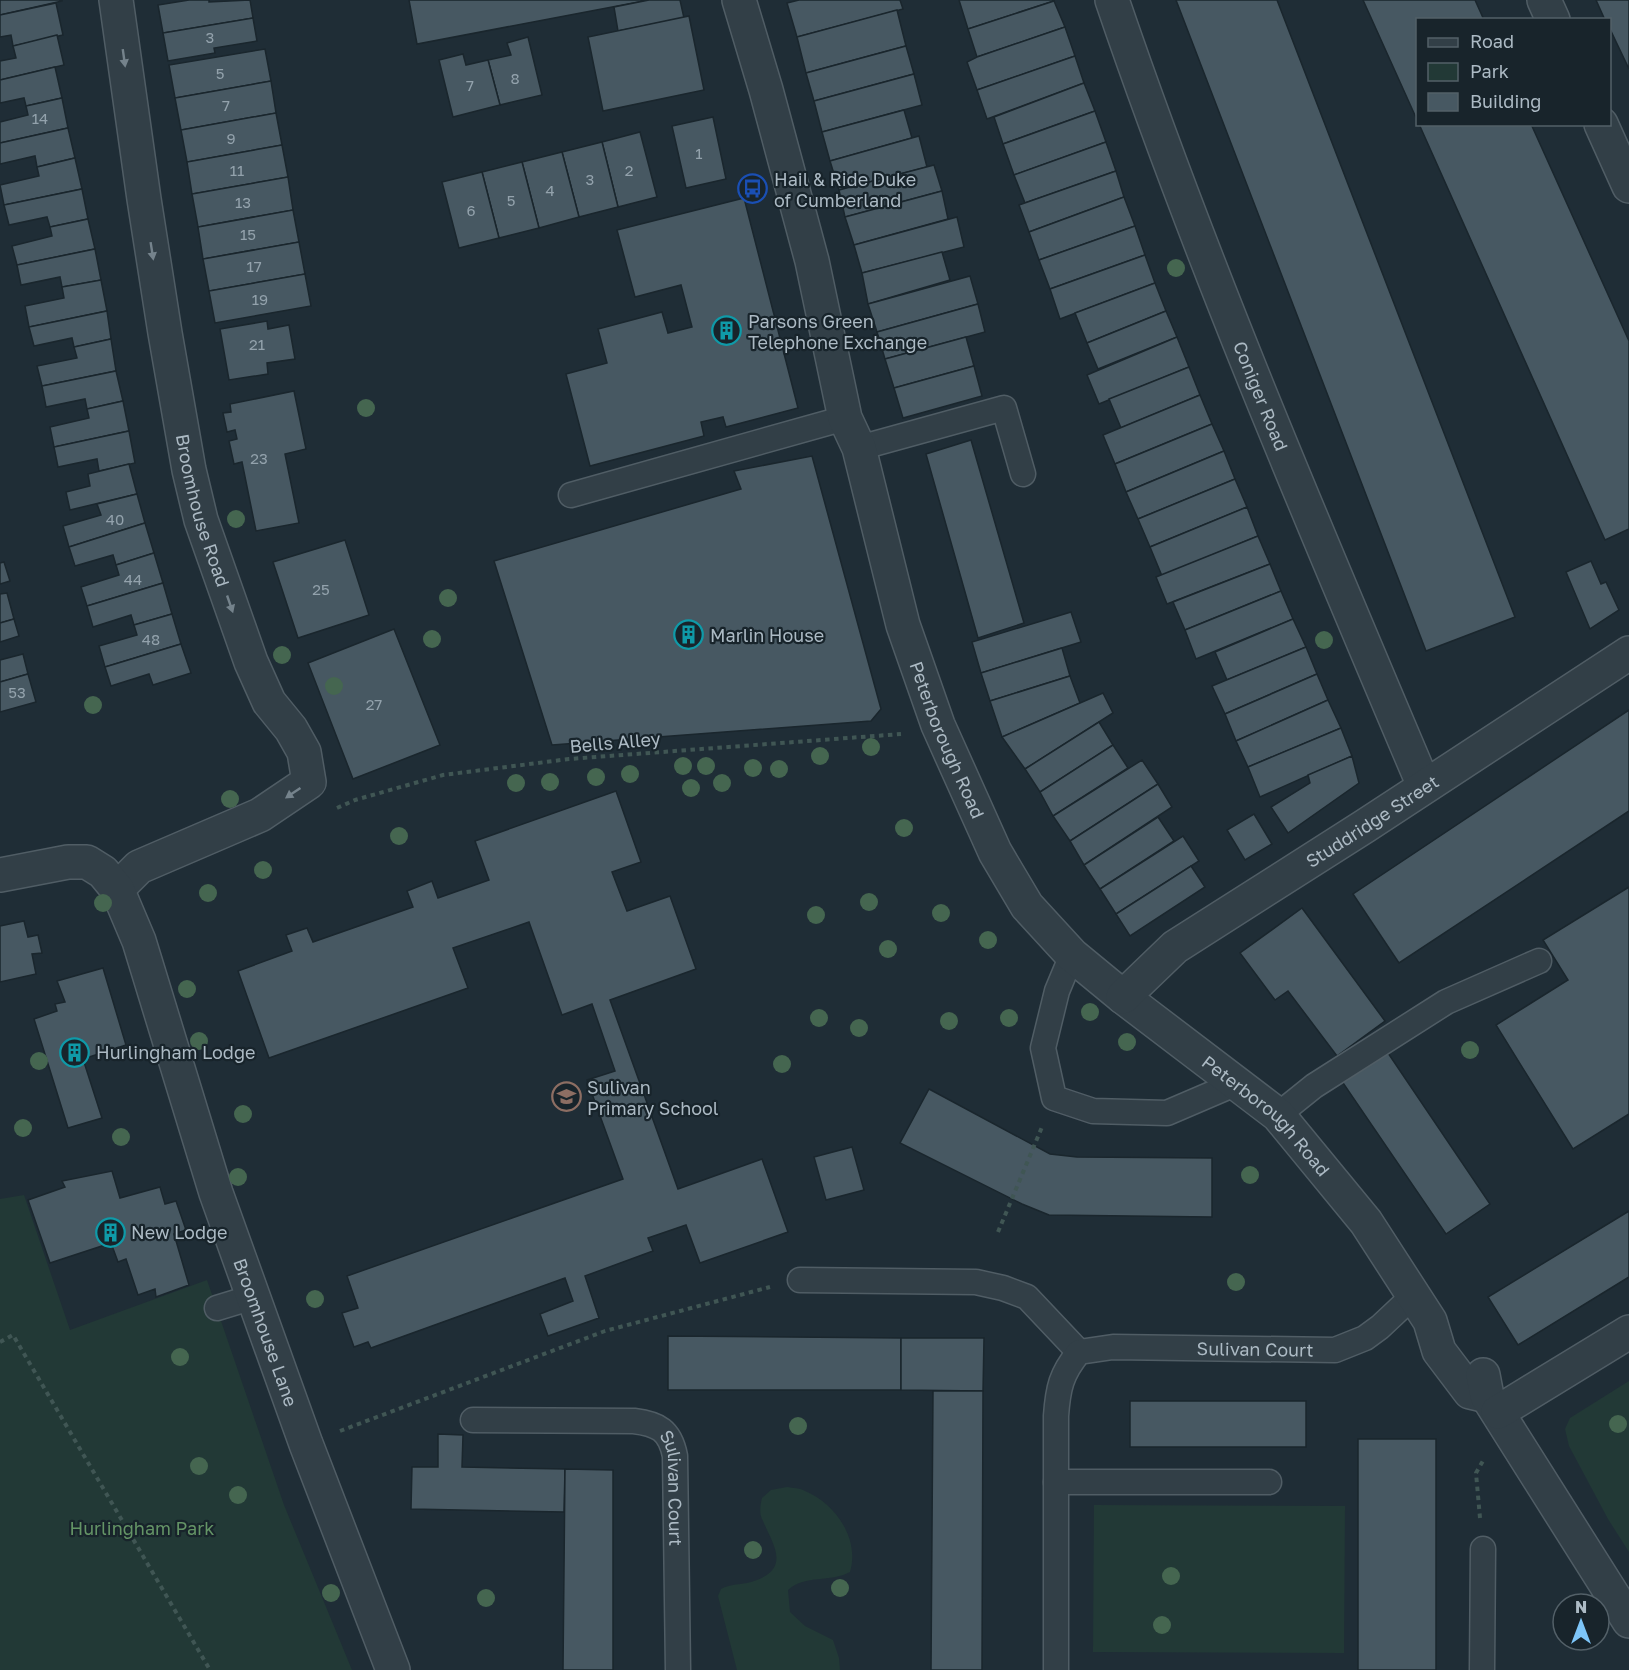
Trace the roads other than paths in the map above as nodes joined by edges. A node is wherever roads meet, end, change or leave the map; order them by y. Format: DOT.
graph roads {
  1 [pos="116,0"];
  2 [pos="739,0"];
  3 [pos="1112,0"];
  4 [pos="1544,0"];
  5 [pos="1552,18"];
  6 [pos="1602,126"];
  7 [pos="1629,186"];
  8 [pos="845,418"];
  9 [pos="859,448"];
  10 [pos="1023,474"];
  11 [pos="572,495"];
  12 [pos="1629,653"];
  13 [pos="1424,786"];
  14 [pos="0,875"];
  15 [pos="117,889"];
  16 [pos="1072,955"];
  17 [pos="1539,961"];
  18 [pos="1123,997"];
  19 [pos="1237,1083"];
  20 [pos="1278,1114"];
  21 [pos="800,1280"];
  22 [pos="253,1297"];
  23 [pos="217,1308"];
  24 [pos="1422,1309"];
  25 [pos="1629,1332"];
  26 [pos="1079,1352"];
  27 [pos="1492,1404"];
  28 [pos="473,1420"];
  29 [pos="1056,1482"];
  30 [pos="1269,1482"];
  31 [pos="1484,1549"];
  32 [pos="1629,1621"];
  33 [pos="393,1670"];
  34 [pos="678,1670"];
  35 [pos="1056,1670"];
  36 [pos="1482,1670"];
  1 -- 15 [label="street, Broomhouse Road, one-way"];
  2 -- 8 [label="street, Peterborough Road"];
  3 -- 13 [label="street, Coniger Road"];
  4 -- 5 [label="street"];
  6 -- 7 [label="street"];
  8 -- 9 [label="street, Peterborough Road"];
  8 -- 11 [label="lane"];
  9 -- 10 [label="lane"];
  9 -- 16 [label="street, Peterborough Road"];
  12 -- 13 [label="street, Studdridge Street"];
  13 -- 18 [label="street, Studdridge Street"];
  14 -- 15 [label="street"];
  15 -- 22 [label="street, Broomhouse Lane"];
  16 -- 18 [label="street, Peterborough Road"];
  16 -- 19 [label="lane"];
  17 -- 20 [label="lane"];
  18 -- 19 [label="street, Peterborough Road"];
  19 -- 20 [label="street, Peterborough Road"];
  20 -- 24 [label="street, Peterborough Road"];
  21 -- 26 [label="lane"];
  22 -- 23 [label="lane"];
  22 -- 33 [label="street, Broomhouse Lane"];
  24 -- 26 [label="lane, Sulivan Court"];
  24 -- 27 [label="street, Peterborough Road"];
  25 -- 27 [label="street"];
  26 -- 29 [label="lane"];
  27 -- 32 [label="street, Peterborough Road"];
  28 -- 34 [label="lane, Sulivan Court"];
  29 -- 30 [label="lane"];
  29 -- 35 [label="lane"];
  31 -- 36 [label="lane"];
}
